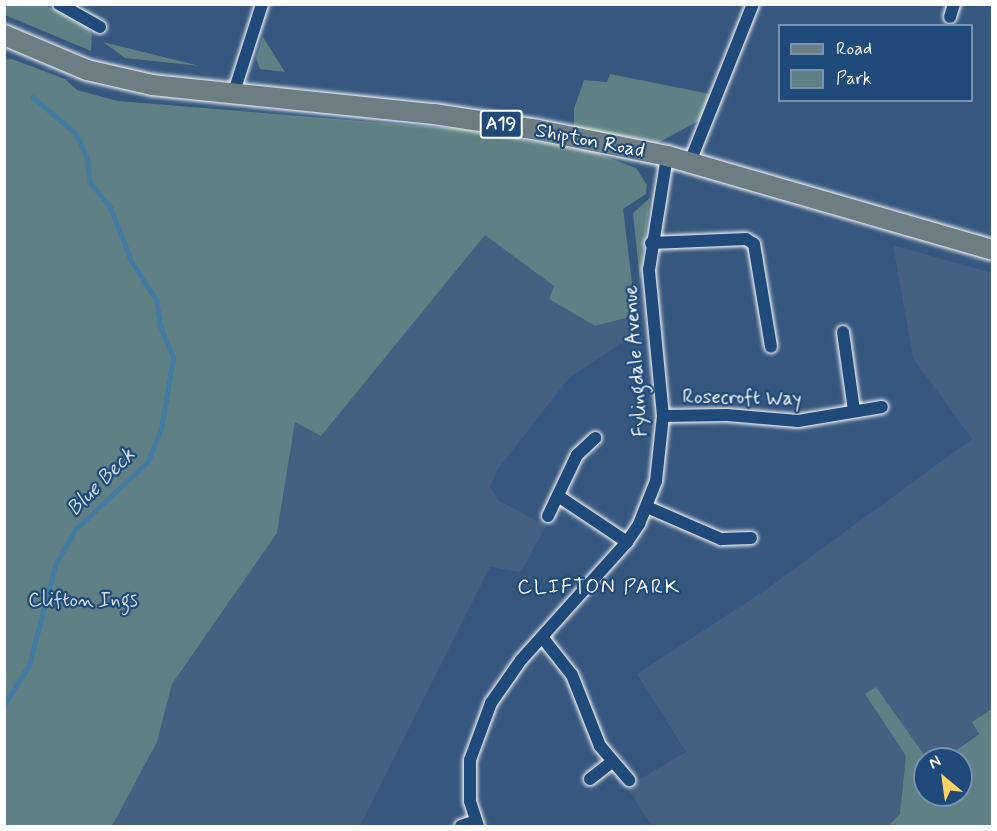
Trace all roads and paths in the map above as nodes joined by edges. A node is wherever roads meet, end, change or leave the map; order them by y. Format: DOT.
graph roads {
  1 [pos="59,4"];
  2 [pos="262,4"];
  3 [pos="753,4"];
  4 [pos="100,27"];
  5 [pos="4,34"];
  6 [pos="233,95"];
  7 [pos="667,156"];
  8 [pos="690,162"];
  9 [pos="651,243"];
  10 [pos="993,250"];
  11 [pos="843,332"];
  12 [pos="771,347"];
  13 [pos="882,407"];
  14 [pos="854,410"];
  15 [pos="663,416"];
  16 [pos="595,438"];
  17 [pos="558,496"];
  18 [pos="647,507"];
  19 [pos="548,516"];
  20 [pos="751,538"];
  21 [pos="627,542"];
  22 [pos="542,637"];
  23 [pos="612,762"];
  24 [pos="590,779"];
  25 [pos="629,780"];
  26 [pos="477,824"];
  27 [pos="461,826"];
  1 -- 4 [label="street"];
  2 -- 6 [label="street"];
  3 -- 8 [label="street"];
  5 -- 6 [label="main road, Shipton Road / A19"];
  6 -- 7 [label="main road, Shipton Road / A19"];
  7 -- 8 [label="main road, Shipton Road / A19"];
  7 -- 9 [label="street, Fylingdale Avenue"];
  8 -- 10 [label="main road, Shipton Road / A19"];
  9 -- 12 [label="street"];
  9 -- 15 [label="street, Fylingdale Avenue"];
  11 -- 14 [label="street"];
  13 -- 14 [label="street, Rosecroft Way"];
  14 -- 15 [label="street, Rosecroft Way"];
  15 -- 18 [label="street, Fylingdale Avenue"];
  16 -- 17 [label="street"];
  17 -- 19 [label="street"];
  17 -- 21 [label="street"];
  18 -- 20 [label="street"];
  18 -- 21 [label="street, Fylingdale Avenue"];
  21 -- 22 [label="street, Fylingdale Avenue"];
  22 -- 23 [label="street"];
  22 -- 26 [label="street, Fylingdale Avenue"];
  23 -- 24 [label="street"];
  23 -- 25 [label="street"];
  26 -- 27 [label="street"];
}
